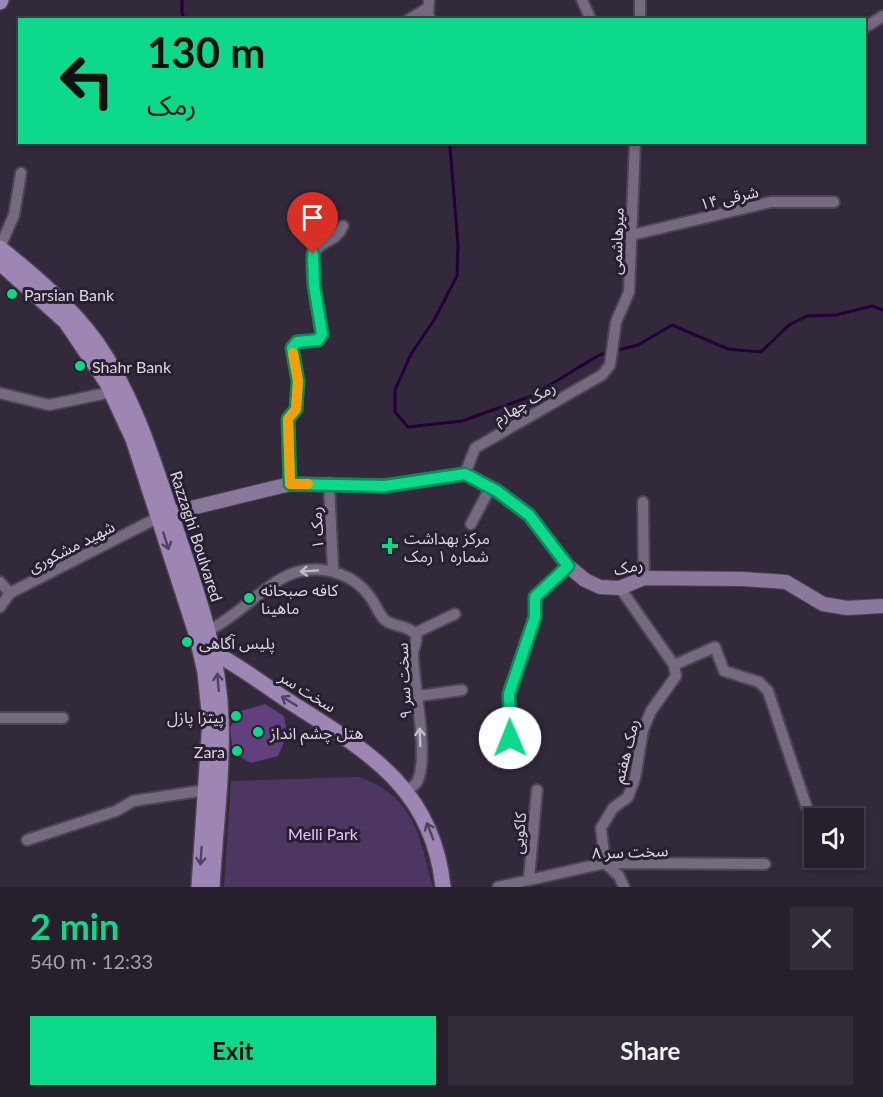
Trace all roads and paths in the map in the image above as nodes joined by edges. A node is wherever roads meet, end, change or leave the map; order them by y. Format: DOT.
graph roads {
  1 [pos="582,0"];
  2 [pos="639,0"];
  3 [pos="429,9"];
  4 [pos="883,16"];
  5 [pos="412,18"];
  6 [pos="590,18"];
  7 [pos="640,18"];
  8 [pos="866,27"];
  9 [pos="635,144"];
  10 [pos="21,173"];
  11 [pos="834,202"];
  12 [pos="343,226"];
  13 [pos="632,235"];
  14 [pos="0,248"];
  15 [pos="0,263"];
  16 [pos="610,364"];
  17 [pos="112,392"];
  18 [pos="0,393"];
  19 [pos="465,474"];
  20 [pos="329,483"];
  21 [pos="290,484"];
  22 [pos="490,488"];
  23 [pos="642,502"];
  24 [pos="165,515"];
  25 [pos="471,524"];
  26 [pos="568,566"];
  27 [pos="333,570"];
  28 [pos="644,578"];
  29 [pos="0,582"];
  30 [pos="620,588"];
  31 [pos="10,593"];
  32 [pos="883,606"];
  33 [pos="0,607"];
  34 [pos="455,614"];
  35 [pos="202,631"];
  36 [pos="415,633"];
  37 [pos="208,655"];
  38 [pos="674,665"];
  39 [pos="462,690"];
  40 [pos="419,696"];
  41 [pos="0,718"];
  42 [pos="63,718"];
  43 [pos="510,738"];
  44 [pos="206,790"];
  45 [pos="537,790"];
  46 [pos="407,791"];
  47 [pos="807,808"];
  48 [pos="27,840"];
  49 [pos="605,864"];
  50 [pos="765,864"];
  51 [pos="530,878"];
  52 [pos="199,887"];
  53 [pos="212,887"];
  54 [pos="443,887"];
  55 [pos="498,887"];
  56 [pos="624,887"];
  1 -- 6 [label="street"];
  2 -- 7 [label="street"];
  3 -- 5 [label="street"];
  4 -- 8 [label="street"];
  9 -- 13 [label="street, میرهاشمی"];
  10 -- 14 [label="street"];
  11 -- 13 [label="street, شرقی ۱۴"];
  12 -- 21 [label="street"];
  13 -- 16 [label="street, میرهاشمی"];
  14 -- 24 [label="main road, Razzaghi Boulvared"];
  15 -- 17 [label="main road, Razzaghi Boulvared"];
  16 -- 19 [label="street, رمک چهارم"];
  17 -- 18 [label="street"];
  17 -- 24 [label="main road, Razzaghi Boulvared"];
  19 -- 20 [label="street"];
  19 -- 22 [label="street, رمک"];
  20 -- 21 [label="street"];
  20 -- 27 [label="street, رمک ۱"];
  21 -- 24 [label="street"];
  22 -- 25 [label="street"];
  22 -- 26 [label="street, رمک"];
  23 -- 28 [label="street"];
  24 -- 31 [label="street, شهید مشکوری"];
  24 -- 35 [label="main road, Razzaghi Boulvared"];
  26 -- 30 [label="street, رمک"];
  26 -- 43 [label="street"];
  27 -- 35 [label="street, one-way"];
  27 -- 36 [label="street, سخت سر ۹"];
  28 -- 30 [label="street, رمک"];
  28 -- 32 [label="street, رمک"];
  29 -- 31 [label="street"];
  30 -- 38 [label="street"];
  31 -- 33 [label="street"];
  34 -- 36 [label="street"];
  35 -- 37 [label="main road, Razzaghi Boulvared"];
  36 -- 40 [label="street, سخت سر ۹"];
  37 -- 44 [label="main road, Razzaghi Boulvared"];
  46 -- 37 [label="main road, سخت سر, one-way"];
  53 -- 37 [label="main road, Razzaghi Boulvared, one-way"];
  38 -- 47 [label="street"];
  38 -- 49 [label="street, رمک هفتم"];
  39 -- 40 [label="street"];
  46 -- 40 [label="street, سخت سر ۹, one-way"];
  41 -- 42 [label="street"];
  44 -- 48 [label="street"];
  44 -- 52 [label="main road, Razzaghi Boulvared, one-way"];
  45 -- 51 [label="street, کاکویی"];
  54 -- 46 [label="main road, سخت سر, one-way"];
  49 -- 50 [label="street, سخت سر ۸"];
  49 -- 51 [label="street, سخت سر ۸"];
  49 -- 56 [label="street"];
  51 -- 55 [label="street, سخت سر ۸"];
}
